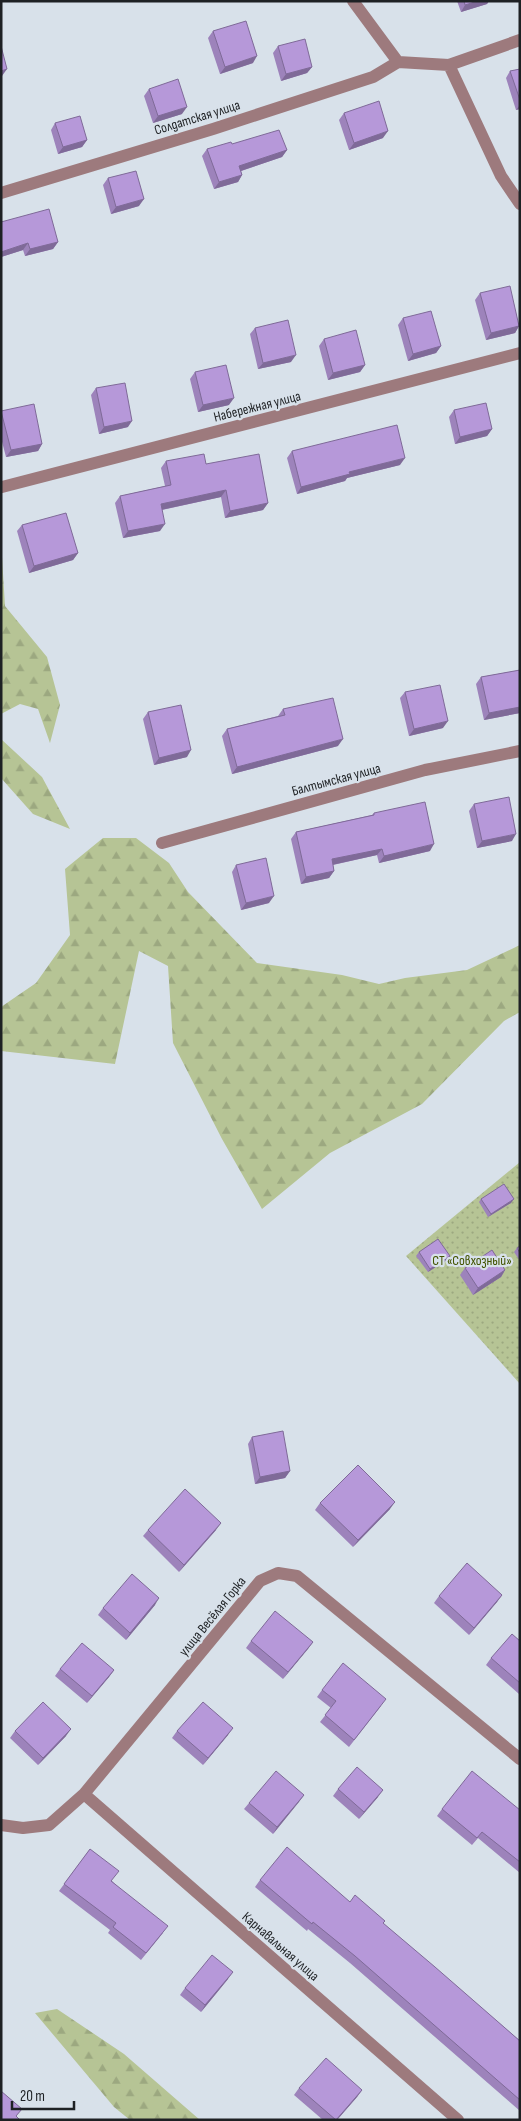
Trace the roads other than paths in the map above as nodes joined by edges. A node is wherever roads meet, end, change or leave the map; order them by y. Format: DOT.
graph roads {
  1 [pos="353,1"];
  2 [pos="520,40"];
  3 [pos="398,62"];
  4 [pos="449,65"];
  5 [pos="1,193"];
  6 [pos="520,204"];
  7 [pos="520,353"];
  8 [pos="2,487"];
  9 [pos="520,751"];
  10 [pos="162,843"];
  11 [pos="520,1759"];
  12 [pos="84,1794"];
  13 [pos="1,1825"];
  14 [pos="458,2120"];
  1 -- 3 [label="street"];
  2 -- 4 [label="street"];
  3 -- 4 [label="street"];
  3 -- 5 [label="street, Солдатская улица"];
  4 -- 6 [label="street"];
  7 -- 8 [label="street, Набережная улица"];
  9 -- 10 [label="street, Балтымская улица"];
  11 -- 12 [label="street, улица Весёлая Горка"];
  12 -- 13 [label="street, улица Весёлая Горка"];
  12 -- 14 [label="street, Карнавальная улица"];
}
